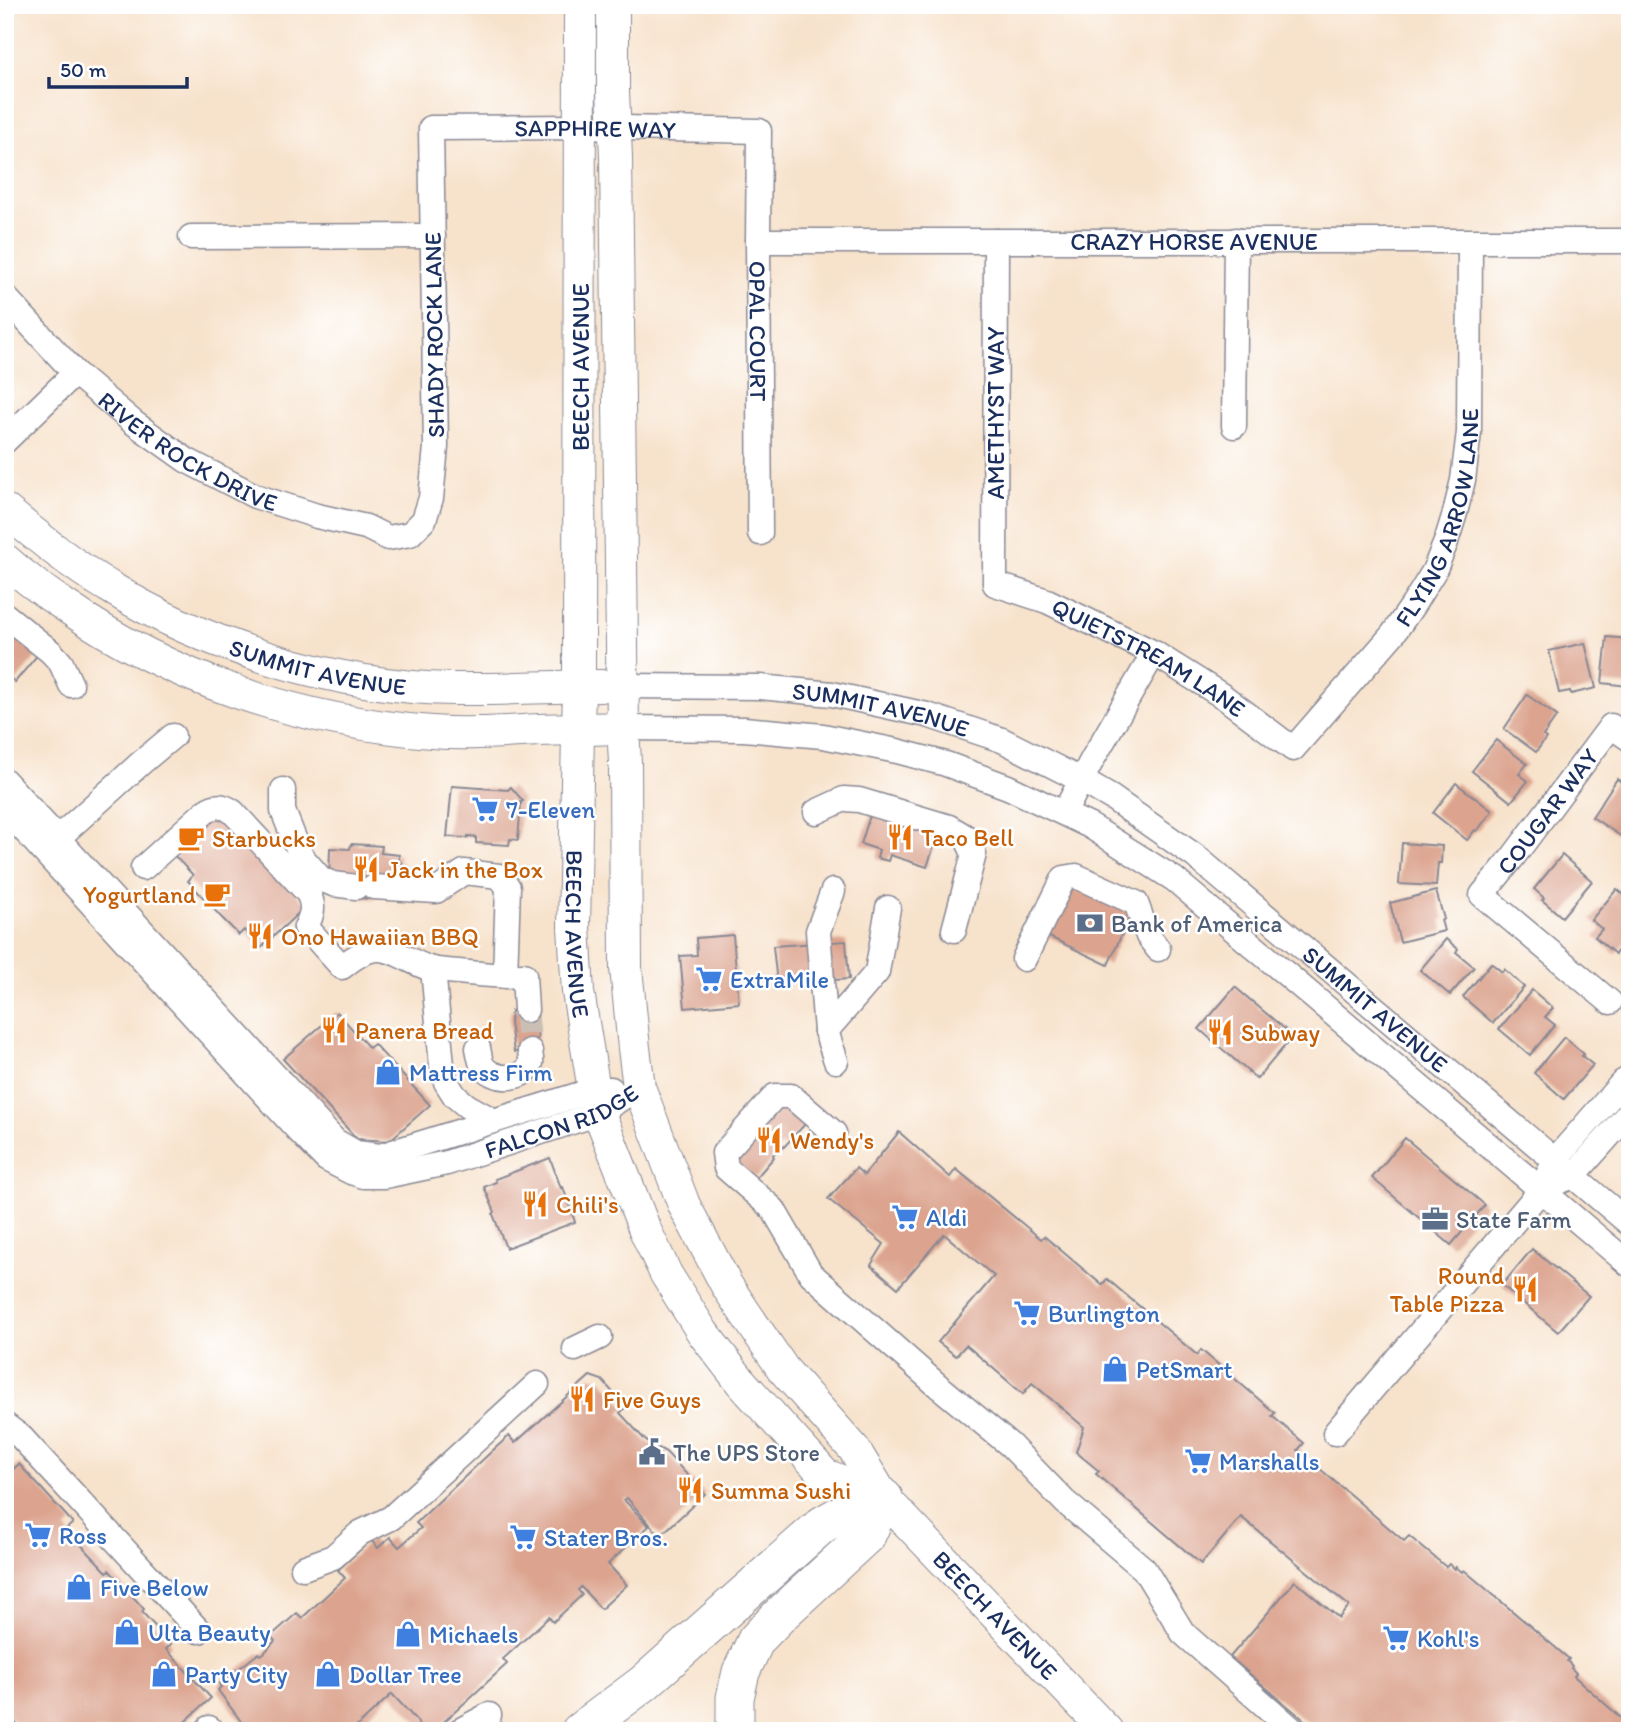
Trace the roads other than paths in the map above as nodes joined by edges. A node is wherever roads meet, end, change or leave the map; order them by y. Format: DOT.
graph roads {
  1 [pos="580,5"];
  2 [pos="613,5"];
  3 [pos="580,127"];
  4 [pos="615,127"];
  5 [pos="431,128"];
  6 [pos="759,131"];
  7 [pos="433,236"];
  8 [pos="191,237"];
  9 [pos="1236,240"];
  10 [pos="758,241"];
  11 [pos="996,241"];
  12 [pos="1630,241"];
  13 [pos="1470,242"];
  14 [pos="5,297"];
  15 [pos="75,373"];
  16 [pos="1234,426"];
  17 [pos="5,441"];
  18 [pos="5,510"];
  19 [pos="760,533"];
  20 [pos="410,534"];
  21 [pos="5,560"];
  22 [pos="995,584"];
  23 [pos="5,615"];
  24 [pos="1154,653"];
  25 [pos="71,685"];
  26 [pos="579,686"];
  27 [pos="624,686"];
  28 [pos="623,729"];
  29 [pos="577,730"];
  30 [pos="1620,732"];
  31 [pos="173,736"];
  32 [pos="1293,749"];
  33 [pos="1081,780"];
  34 [pos="5,781"];
  35 [pos="283,790"];
  36 [pos="5,809"];
  37 [pos="816,812"];
  38 [pos="1064,813"];
  39 [pos="58,838"];
  40 [pos="143,868"];
  41 [pos="834,891"];
  42 [pos="888,908"];
  43 [pos="954,930"];
  44 [pos="1158,949"];
  45 [pos="1024,959"];
  46 [pos="433,969"];
  47 [pos="515,976"];
  48 [pos="1610,1002"];
  49 [pos="526,1010"];
  50 [pos="826,1031"];
  51 [pos="478,1048"];
  52 [pos="530,1051"];
  53 [pos="836,1061"];
  54 [pos="1630,1078"];
  55 [pos="639,1087"];
  56 [pos="596,1102"];
  57 [pos="1630,1112"];
  58 [pos="494,1121"];
  59 [pos="834,1133"];
  60 [pos="1564,1168"];
  61 [pos="1541,1190"];
  62 [pos="1630,1224"];
  63 [pos="1630,1265"];
  64 [pos="600,1337"];
  65 [pos="575,1349"];
  66 [pos="537,1384"];
  67 [pos="5,1425"];
  68 [pos="1335,1433"];
  69 [pos="884,1498"];
  70 [pos="303,1568"];
  71 [pos="199,1631"];
  72 [pos="489,1715"];
  73 [pos="459,1731"];
  74 [pos="580,1731"];
  75 [pos="735,1731"];
  76 [pos="1107,1731"];
  77 [pos="1294,1731"];
  1 -- 3 [label="main road, BEECH AVENUE"];
  2 -- 4 [label="main road, BEECH AVENUE"];
  3 -- 4 [label="street, SAPPHIRE WAY"];
  3 -- 5 [label="street, SAPPHIRE WAY"];
  3 -- 26 [label="main road, BEECH AVENUE"];
  4 -- 6 [label="street, SAPPHIRE WAY"];
  4 -- 27 [label="main road, BEECH AVENUE"];
  5 -- 7 [label="street, SHADY ROCK LANE"];
  6 -- 10 [label="street, OPAL COURT"];
  7 -- 8 [label="street"];
  7 -- 20 [label="street, SHADY ROCK LANE"];
  9 -- 11 [label="street, CRAZY HORSE AVENUE"];
  9 -- 13 [label="street, CRAZY HORSE AVENUE"];
  9 -- 16 [label="street"];
  10 -- 11 [label="street, CRAZY HORSE AVENUE"];
  10 -- 19 [label="street, OPAL COURT"];
  11 -- 22 [label="street, AMETHYST WAY"];
  12 -- 13 [label="street, CRAZY HORSE AVENUE"];
  13 -- 32 [label="street, FLYING ARROW LANE"];
  14 -- 15 [label="street, RIVER ROCK DRIVE"];
  15 -- 17 [label="street"];
  15 -- 20 [label="street, RIVER ROCK DRIVE"];
  18 -- 26 [label="main road, SUMMIT AVENUE"];
  21 -- 29 [label="main road, SUMMIT AVENUE"];
  22 -- 24 [label="street, QUIETSTREAM LANE"];
  23 -- 25 [label="street"];
  24 -- 32 [label="street, QUIETSTREAM LANE"];
  24 -- 33 [label="street"];
  26 -- 27 [label="main road, SUMMIT AVENUE"];
  26 -- 29 [label="main road, BEECH AVENUE"];
  27 -- 28 [label="main road, BEECH AVENUE"];
  27 -- 33 [label="street, SUMMIT AVENUE"];
  28 -- 29 [label="main road, SUMMIT AVENUE"];
  28 -- 38 [label="street, SUMMIT AVENUE"];
  28 -- 55 [label="main road, BEECH AVENUE"];
  29 -- 56 [label="main road, BEECH AVENUE"];
  30 -- 48 [label="street, COUGAR WAY"];
  31 -- 39 [label="street"];
  33 -- 38 [label="street"];
  33 -- 60 [label="street, SUMMIT AVENUE"];
  34 -- 39 [label="street, FALCON RIDGE"];
  35 -- 47 [label="street"];
  36 -- 56 [label="street, FALCON RIDGE"];
  37 -- 43 [label="street"];
  38 -- 61 [label="street, SUMMIT AVENUE"];
  39 -- 58 [label="street, FALCON RIDGE"];
  40 -- 46 [label="street"];
  41 -- 50 [label="street"];
  42 -- 50 [label="street"];
  44 -- 45 [label="street"];
  46 -- 47 [label="street"];
  46 -- 58 [label="street"];
  47 -- 49 [label="street"];
  50 -- 53 [label="street"];
  51 -- 52 [label="street"];
  54 -- 60 [label="street"];
  55 -- 56 [label="street, FALCON RIDGE"];
  55 -- 69 [label="main road, BEECH AVENUE"];
  56 -- 58 [label="street, FALCON RIDGE"];
  56 -- 69 [label="main road, BEECH AVENUE"];
  57 -- 60 [label="street"];
  59 -- 77 [label="street"];
  60 -- 61 [label="street"];
  60 -- 62 [label="street, SUMMIT AVENUE"];
  61 -- 63 [label="street, SUMMIT AVENUE"];
  61 -- 68 [label="street"];
  64 -- 65 [label="street"];
  66 -- 70 [label="street"];
  67 -- 71 [label="street"];
  69 -- 74 [label="highway"];
  69 -- 75 [label="highway"];
  69 -- 76 [label="main road, BEECH AVENUE"];
  72 -- 73 [label="street"];
}
